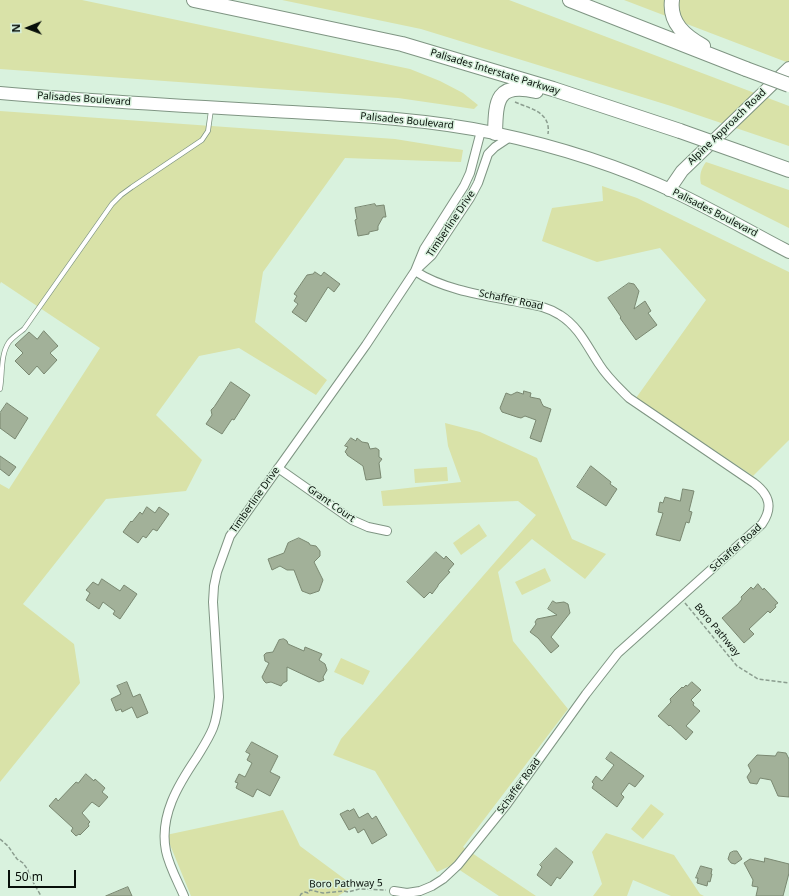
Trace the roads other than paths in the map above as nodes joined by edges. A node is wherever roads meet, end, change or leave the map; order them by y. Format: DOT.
graph roads {
  1 [pos="194,0"];
  2 [pos="570,0"];
  3 [pos="672,0"];
  4 [pos="789,68"];
  5 [pos="746,70"];
  6 [pos="789,84"];
  7 [pos="0,93"];
  8 [pos="211,107"];
  9 [pos="616,109"];
  10 [pos="481,131"];
  11 [pos="495,133"];
  12 [pos="510,137"];
  13 [pos="789,170"];
  14 [pos="670,190"];
  15 [pos="430,240"];
  16 [pos="439,246"];
  17 [pos="789,252"];
  18 [pos="415,271"];
  19 [pos="0,389"];
  20 [pos="278,468"];
  21 [pos="387,531"];
  22 [pos="394,891"];
  23 [pos="184,896"];
  1 -- 9 [label="highway, Palisades Interstate Parkway"];
  2 -- 5 [label="highway"];
  3 -- 5 [label="highway"];
  4 -- 14 [label="main road, Alpine Approach Road"];
  5 -- 6 [label="highway, bridge"];
  7 -- 8 [label="main road, Palisades Boulevard"];
  8 -- 10 [label="main road, Palisades Boulevard"];
  8 -- 19 [label="lane"];
  9 -- 11 [label="highway"];
  9 -- 13 [label="highway, Palisades Interstate Parkway, bridge"];
  10 -- 11 [label="main road, Palisades Boulevard"];
  10 -- 15 [label="street, Timberline Drive"];
  11 -- 12 [label="main road, Palisades Boulevard"];
  12 -- 14 [label="main road, Palisades Boulevard"];
  12 -- 16 [label="street, Timberline Drive"];
  14 -- 17 [label="main road, Palisades Boulevard"];
  15 -- 16 [label="street"];
  15 -- 18 [label="street, Timberline Drive"];
  16 -- 18 [label="street, Timberline Drive"];
  18 -- 20 [label="street, Timberline Drive"];
  18 -- 22 [label="street, Schaffer Road"];
  20 -- 21 [label="street, Grant Court"];
  20 -- 23 [label="street, Timberline Drive"];
}
